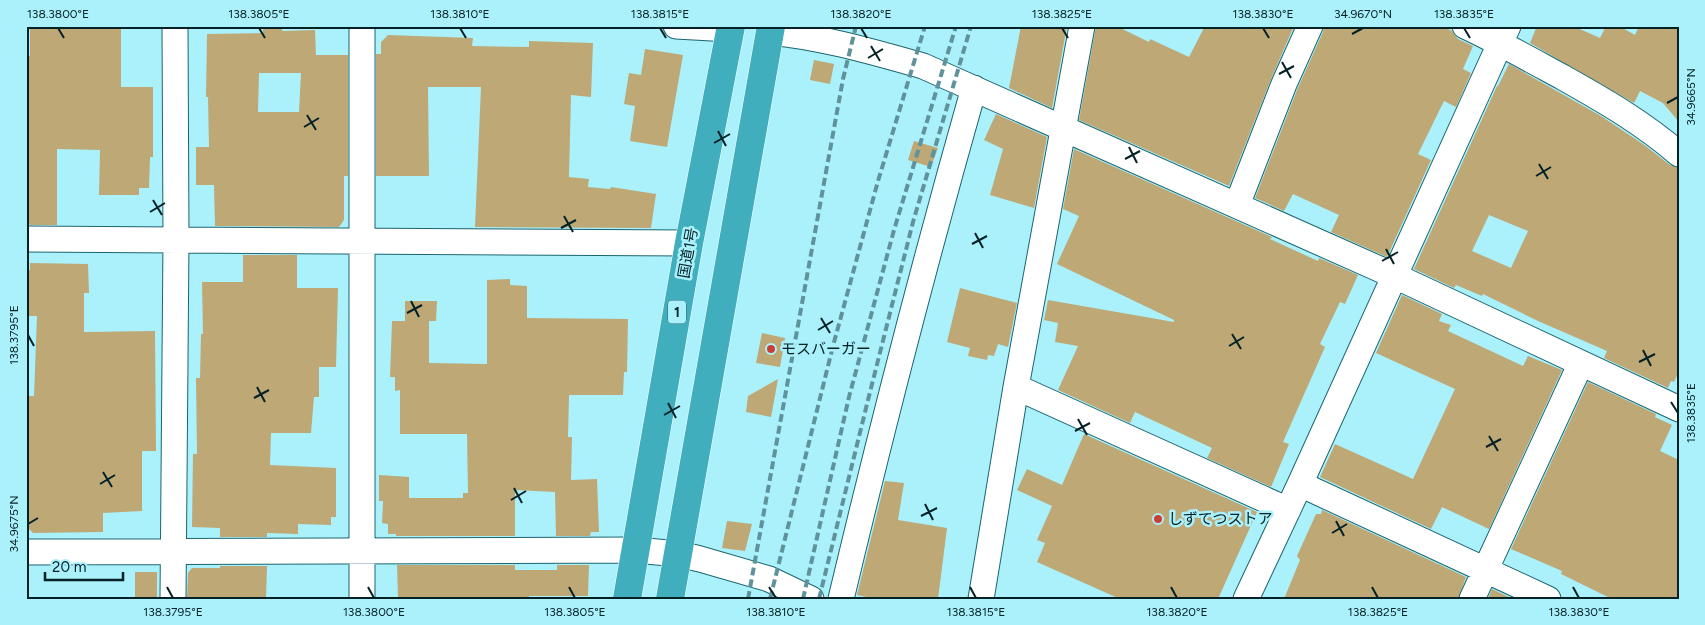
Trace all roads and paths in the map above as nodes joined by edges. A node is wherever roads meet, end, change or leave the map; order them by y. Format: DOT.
graph roads {
  1 [pos="175,26"];
  2 [pos="362,26"];
  3 [pos="676,26"];
  4 [pos="1082,26"];
  5 [pos="1310,26"];
  6 [pos="1465,26"];
  7 [pos="731,28"];
  8 [pos="770,29"];
  9 [pos="1505,35"];
  10 [pos="974,88"];
  11 [pos="1064,128"];
  12 [pos="1679,154"];
  13 [pos="1238,205"];
  14 [pos="26,239"];
  15 [pos="176,240"];
  16 [pos="363,242"];
  17 [pos="689,243"];
  18 [pos="1396,276"];
  19 [pos="1581,363"];
  20 [pos="1016,387"];
  21 [pos="1679,409"];
  22 [pos="1300,484"];
  23 [pos="1288,510"];
  24 [pos="635,550"];
  25 [pos="174,551"];
  26 [pos="363,551"];
  27 [pos="26,552"];
  28 [pos="678,554"];
  29 [pos="1485,570"];
  30 [pos="173,599"];
  31 [pos="362,599"];
  32 [pos="627,599"];
  33 [pos="670,599"];
  34 [pos="811,599"];
  35 [pos="841,599"];
  36 [pos="981,599"];
  37 [pos="1246,599"];
  38 [pos="1472,599"];
  39 [pos="1548,599"];
  1 -- 15 [label="street"];
  2 -- 16 [label="street"];
  3 -- 7 [label="street"];
  4 -- 11 [label="street"];
  5 -- 13 [label="street"];
  6 -- 9 [label="street"];
  7 -- 17 [label="highway, 国道1号 / 1"];
  8 -- 10 [label="street"];
  8 -- 28 [label="highway"];
  9 -- 12 [label="street"];
  9 -- 18 [label="street"];
  10 -- 11 [label="street"];
  10 -- 35 [label="street"];
  11 -- 13 [label="street"];
  11 -- 20 [label="street"];
  13 -- 18 [label="street"];
  14 -- 15 [label="street"];
  15 -- 16 [label="street"];
  15 -- 25 [label="street"];
  16 -- 17 [label="street"];
  16 -- 26 [label="street"];
  17 -- 24 [label="highway, 国道1号 / 1"];
  18 -- 19 [label="street"];
  18 -- 22 [label="street"];
  19 -- 21 [label="street"];
  19 -- 29 [label="street"];
  20 -- 23 [label="street"];
  20 -- 36 [label="street"];
  22 -- 23 [label="street"];
  22 -- 29 [label="street"];
  23 -- 37 [label="street"];
  24 -- 26 [label="street"];
  24 -- 28 [label="street"];
  24 -- 32 [label="highway, 国道1号 / 1"];
  25 -- 26 [label="street"];
  25 -- 27 [label="street"];
  25 -- 30 [label="street"];
  26 -- 31 [label="street"];
  28 -- 33 [label="highway"];
  28 -- 34 [label="street"];
  29 -- 38 [label="street"];
  29 -- 39 [label="street"];
}
